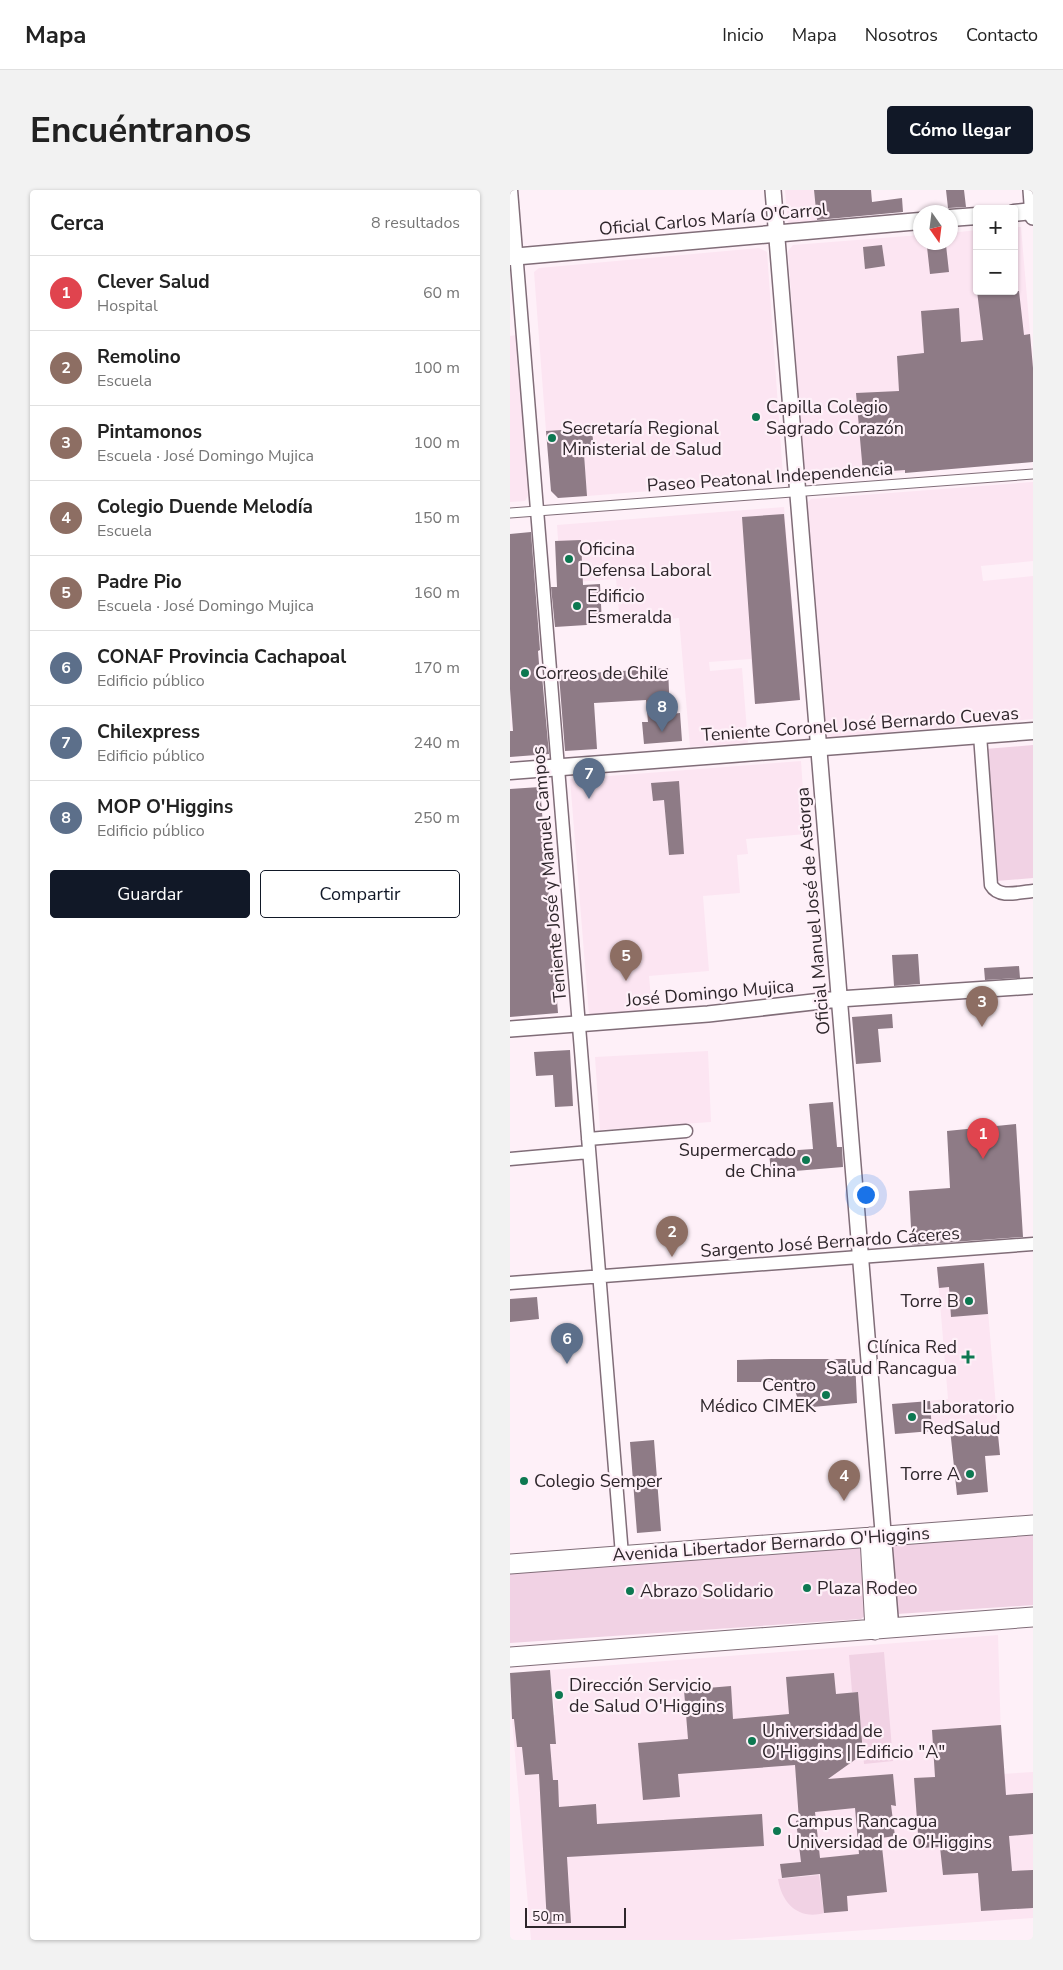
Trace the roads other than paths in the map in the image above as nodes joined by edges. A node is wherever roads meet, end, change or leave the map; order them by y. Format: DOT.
graph roads {
  1 [pos="511,190"];
  2 [pos="773,190"];
  3 [pos="1031,190"];
  4 [pos="1033,211"];
  5 [pos="1018,213"];
  6 [pos="973,216"];
  7 [pos="958,217"];
  8 [pos="1033,217"];
  9 [pos="913,222"];
  10 [pos="776,234"];
  11 [pos="513,257"];
  12 [pos="1033,474"];
  13 [pos="798,492"];
  14 [pos="537,511"];
  15 [pos="510,513"];
  16 [pos="1033,731"];
  17 [pos="980,735"];
  18 [pos="818,747"];
  19 [pos="558,767"];
  20 [pos="510,772"];
  21 [pos="1033,891"];
  22 [pos="1033,986"];
  23 [pos="839,999"];
  24 [pos="579,1024"];
  25 [pos="510,1029"];
  26 [pos="686,1131"];
  27 [pos="589,1146"];
  28 [pos="510,1160"];
  29 [pos="1033,1244"];
  30 [pos="860,1257"];
  31 [pos="599,1276"];
  32 [pos="510,1283"];
  33 [pos="1033,1525"];
  34 [pos="876,1536"];
  35 [pos="622,1555"];
  36 [pos="510,1564"];
  37 [pos="1033,1617"];
  38 [pos="883,1629"];
  39 [pos="510,1657"];
  1 -- 11 [label="street, Teniente José y Manuel Campos"];
  2 -- 10 [label="street, Oficial Manuel José de Astorga"];
  3 -- 4 [label="street"];
  4 -- 5 [label="main road"];
  4 -- 8 [label="street"];
  6 -- 7 [label="main road"];
  9 -- 10 [label="main road, Oficial Carlos María O'Carrol"];
  10 -- 11 [label="main road, Oficial Carlos María O'Carrol"];
  10 -- 13 [label="street, Oficial Manuel José de Astorga"];
  11 -- 14 [label="street, Teniente José y Manuel Campos"];
  12 -- 13 [label="street, Paseo Peatonal Independencia"];
  13 -- 14 [label="street, Paseo Peatonal Independencia"];
  13 -- 18 [label="street, Oficial Manuel José de Astorga"];
  14 -- 15 [label="street, Paseo Peatonal Independencia"];
  14 -- 19 [label="street, Teniente José y Manuel Campos"];
  16 -- 17 [label="main road, Teniente Coronel José Bernardo Cuevas"];
  17 -- 18 [label="main road, Teniente Coronel José Bernardo Cuevas"];
  17 -- 21 [label="street"];
  18 -- 19 [label="main road, Teniente Coronel José Bernardo Cuevas"];
  18 -- 23 [label="street, Oficial Manuel José de Astorga"];
  19 -- 20 [label="main road, Teniente Coronel José Bernardo Cuevas"];
  19 -- 24 [label="street, Teniente José y Manuel Campos"];
  22 -- 23 [label="street, José Domingo Mujica"];
  23 -- 24 [label="street, José Domingo Mujica"];
  23 -- 30 [label="street, Oficial Manuel José de Astorga"];
  24 -- 25 [label="street, José Domingo Mujica"];
  24 -- 27 [label="street, Teniente José y Manuel Campos"];
  26 -- 27 [label="street"];
  27 -- 28 [label="street"];
  27 -- 31 [label="street, Teniente José y Manuel Campos"];
  29 -- 30 [label="street, Sargento José Bernardo Cáceres"];
  30 -- 31 [label="street, Sargento José Bernardo Cáceres"];
  30 -- 34 [label="street, Oficial Manuel José de Astorga"];
  31 -- 32 [label="street, Sargento José Bernardo Cáceres"];
  31 -- 35 [label="street, Teniente José y Manuel Campos"];
  33 -- 34 [label="main road, Avenida Libertador Bernardo O'Higgins"];
  34 -- 35 [label="main road, Avenida Libertador Bernardo O'Higgins"];
  34 -- 38 [label="main road"];
  35 -- 36 [label="main road, Avenida Libertador Bernardo O'Higgins"];
  37 -- 38 [label="main road"];
  38 -- 39 [label="main road"];
}
